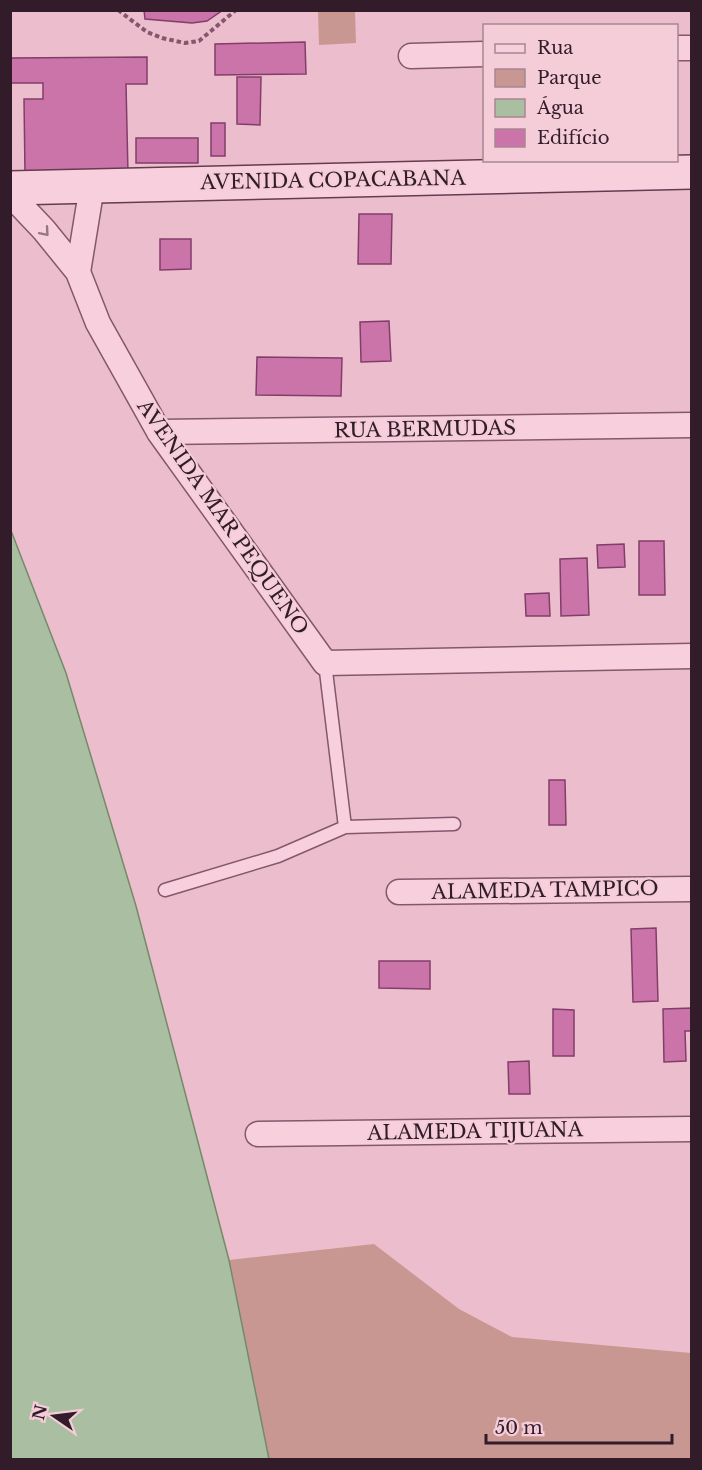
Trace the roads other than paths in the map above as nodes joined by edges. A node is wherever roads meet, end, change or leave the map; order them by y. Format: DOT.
graph roads {
  1 [pos="483,54"];
  2 [pos="411,56"];
  3 [pos="692,172"];
  4 [pos="92,186"];
  5 [pos="10,188"];
  6 [pos="10,194"];
  7 [pos="78,272"];
  8 [pos="692,425"];
  9 [pos="159,432"];
  10 [pos="692,656"];
  11 [pos="325,663"];
  12 [pos="454,824"];
  13 [pos="345,827"];
  14 [pos="692,889"];
  15 [pos="165,890"];
  16 [pos="399,892"];
  17 [pos="692,1128"];
  18 [pos="258,1134"];
  1 -- 2 [label="street"];
  3 -- 4 [label="street, AVENIDA COPACABANA"];
  4 -- 5 [label="street, AVENIDA COPACABANA"];
  4 -- 7 [label="street"];
  6 -- 7 [label="street, AVENIDA MAR PEQUENO, one-way"];
  7 -- 9 [label="street, AVENIDA MAR PEQUENO"];
  8 -- 9 [label="street, RUA BERMUDAS"];
  9 -- 11 [label="street, AVENIDA MAR PEQUENO"];
  10 -- 11 [label="street"];
  11 -- 13 [label="lane"];
  12 -- 13 [label="lane"];
  13 -- 15 [label="lane"];
  14 -- 16 [label="street, ALAMEDA TAMPICO"];
  17 -- 18 [label="street, ALAMEDA TIJUANA"];
}
